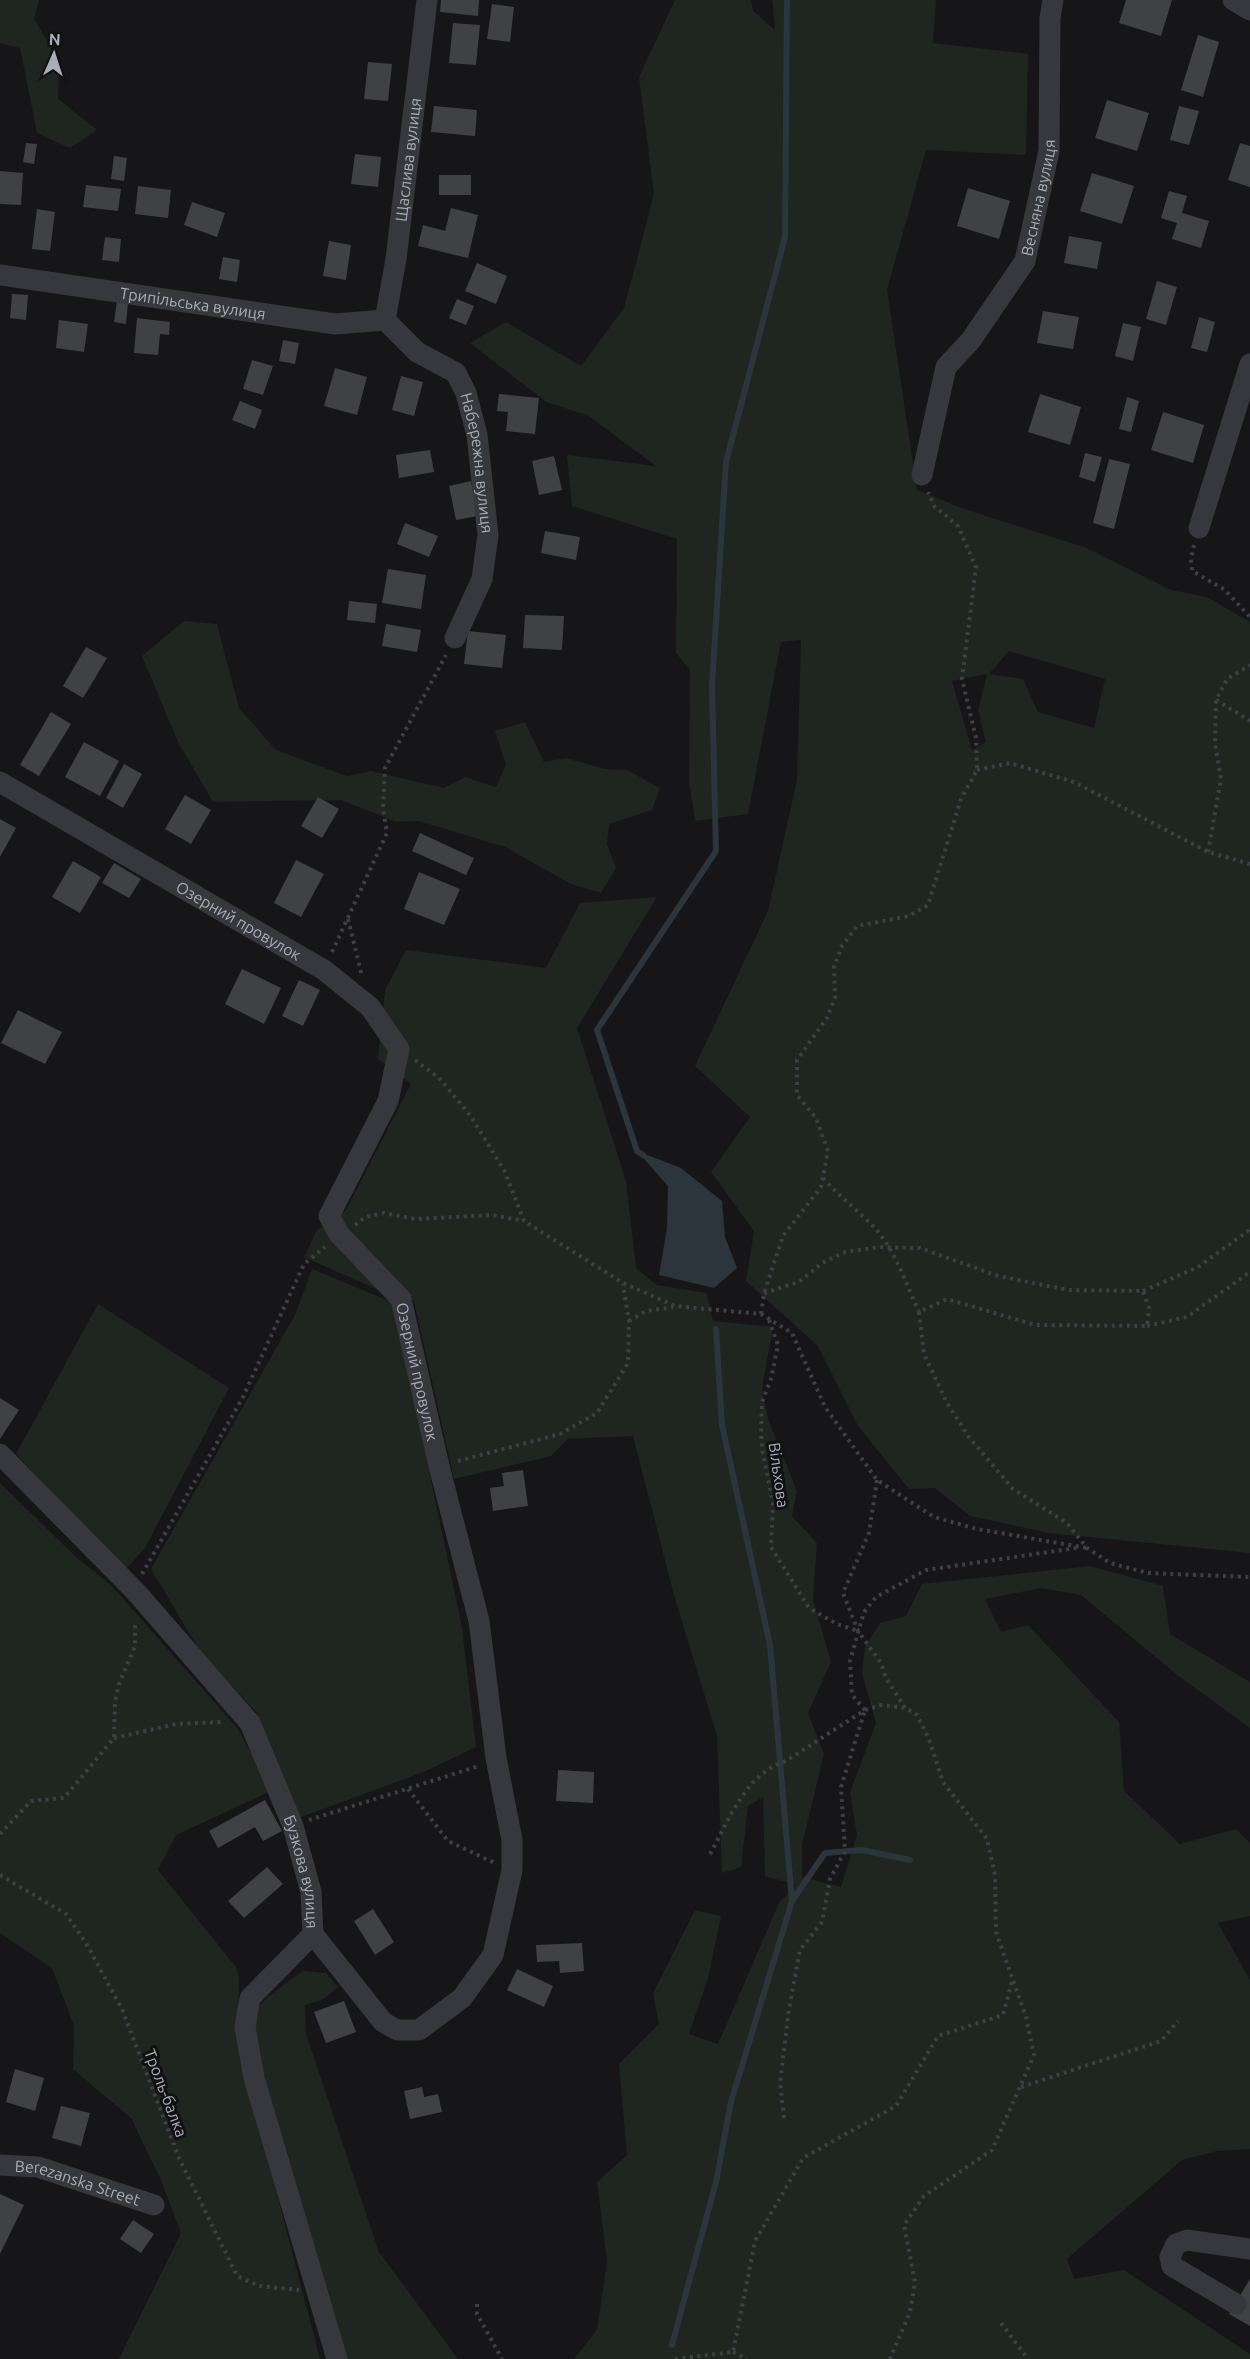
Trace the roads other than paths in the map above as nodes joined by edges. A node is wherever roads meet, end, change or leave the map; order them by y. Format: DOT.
graph roads {
  1 [pos="427,0"];
  2 [pos="1053,0"];
  3 [pos="1233,0"];
  4 [pos="1250,10"];
  5 [pos="0,275"];
  6 [pos="385,320"];
  7 [pos="1250,364"];
  8 [pos="922,475"];
  9 [pos="1199,528"];
  10 [pos="455,638"];
  11 [pos="0,782"];
  12 [pos="0,1454"];
  13 [pos="313,1934"];
  14 [pos="0,2165"];
  15 [pos="154,2205"];
  16 [pos="1250,2249"];
  17 [pos="1236,2304"];
  18 [pos="337,2359"];
  1 -- 6 [label="street, Щаслива вулиця"];
  2 -- 8 [label="street, Весняна вулиця"];
  3 -- 4 [label="street"];
  5 -- 6 [label="street, Трипільська вулиця"];
  6 -- 10 [label="street, Набережна вулиця"];
  7 -- 9 [label="street"];
  11 -- 13 [label="street, Озерний провулок"];
  12 -- 13 [label="street, Бузкова вулиця"];
  13 -- 18 [label="street, Бузкова вулиця"];
  14 -- 15 [label="street, Berezanska Street"];
  16 -- 17 [label="street"];
}
